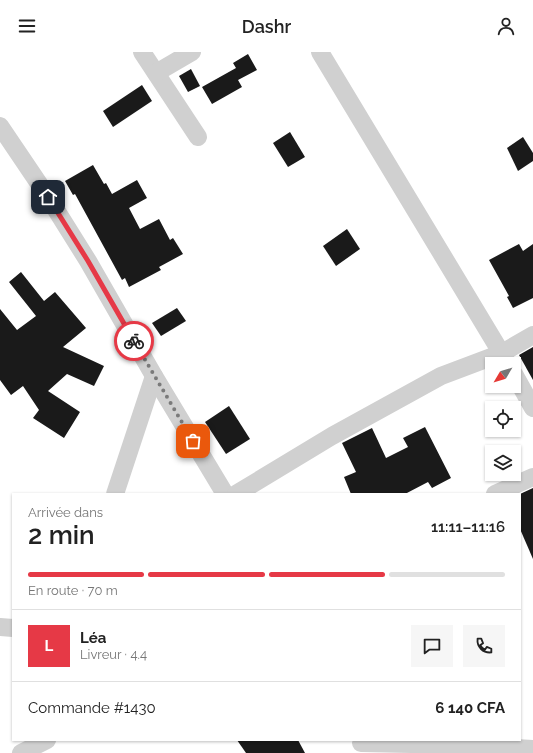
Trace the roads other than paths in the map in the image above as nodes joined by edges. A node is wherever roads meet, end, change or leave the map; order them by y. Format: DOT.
graph roads {
  1 [pos="142,52"];
  2 [pos="192,52"];
  3 [pos="320,52"];
  4 [pos="156,73"];
  5 [pos="0,126"];
  6 [pos="198,137"];
  7 [pos="6,147"];
  8 [pos="533,335"];
  9 [pos="504,357"];
  10 [pos="506,357"];
  11 [pos="485,364"];
  12 [pos="154,376"];
  13 [pos="521,387"];
  14 [pos="533,408"];
  15 [pos="533,477"];
  16 [pos="115,493"];
  17 [pos="224,493"];
  18 [pos="238,493"];
  19 [pos="497,493"];
  20 [pos="0,627"];
  21 [pos="12,628"];
  22 [pos="15,741"];
  23 [pos="45,741"];
  24 [pos="362,745"];
  25 [pos="533,749"];
  26 [pos="10,753"];
  27 [pos="21,753"];
  1 -- 4 [label="street"];
  2 -- 4 [label="street"];
  3 -- 9 [label="street"];
  4 -- 6 [label="street"];
  5 -- 7 [label="street"];
  7 -- 12 [label="street"];
  8 -- 10 [label="street"];
  11 -- 18 [label="street"];
  12 -- 16 [label="street"];
  12 -- 17 [label="street"];
  13 -- 14 [label="street"];
  15 -- 19 [label="street"];
  20 -- 21 [label="street"];
  22 -- 26 [label="street"];
  23 -- 27 [label="street"];
  24 -- 25 [label="street"];
}
